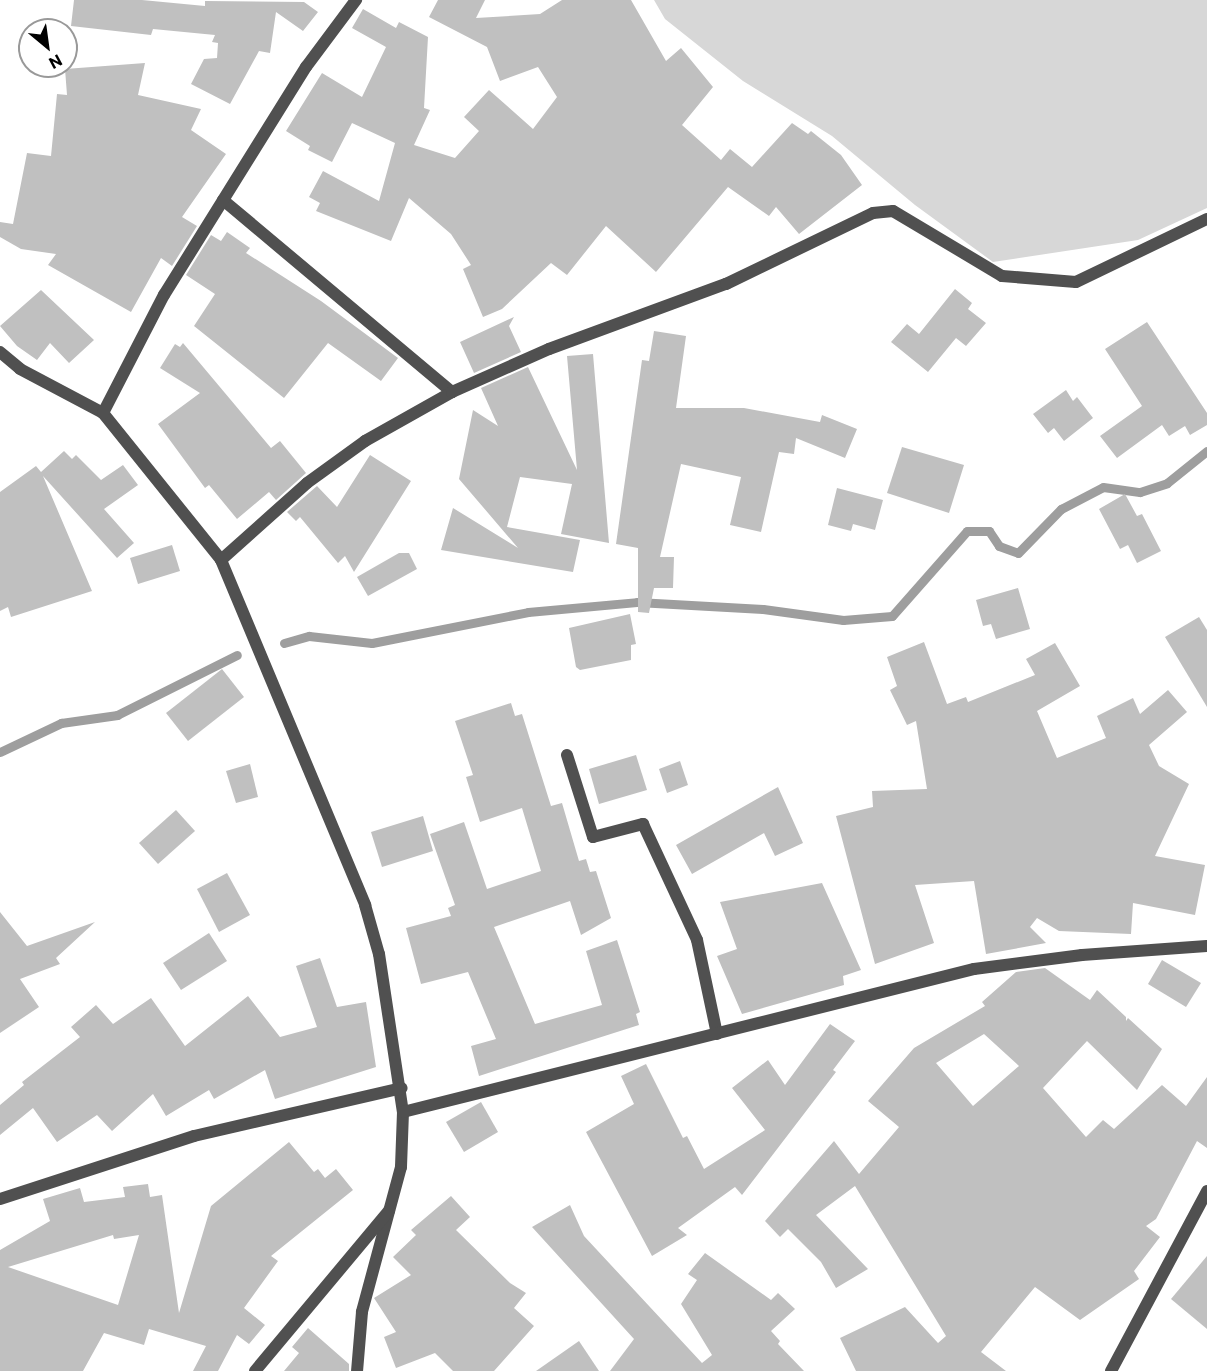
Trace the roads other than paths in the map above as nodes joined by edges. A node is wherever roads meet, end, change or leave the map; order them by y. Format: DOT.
graph roads {
  1 [pos="356,0"];
  2 [pos="223,200"];
  3 [pos="1207,219"];
  4 [pos="0,352"];
  5 [pos="452,392"];
  6 [pos="103,412"];
  7 [pos="221,560"];
  8 [pos="567,755"];
  9 [pos="1207,946"];
  10 [pos="717,1034"];
  11 [pos="402,1088"];
  12 [pos="403,1112"];
  13 [pos="1207,1191"];
  14 [pos="0,1199"];
  15 [pos="391,1208"];
  16 [pos="255,1371"];
  17 [pos="357,1371"];
  18 [pos="1111,1371"];
  1 -- 2 [label="street"];
  2 -- 5 [label="street"];
  2 -- 6 [label="street"];
  3 -- 5 [label="street"];
  4 -- 6 [label="street"];
  5 -- 7 [label="street"];
  6 -- 7 [label="street"];
  7 -- 11 [label="street"];
  8 -- 10 [label="street"];
  9 -- 10 [label="street"];
  10 -- 12 [label="street"];
  11 -- 12 [label="street"];
  11 -- 14 [label="street"];
  12 -- 15 [label="street"];
  13 -- 18 [label="street"];
  15 -- 16 [label="street"];
  15 -- 17 [label="street"];
}
